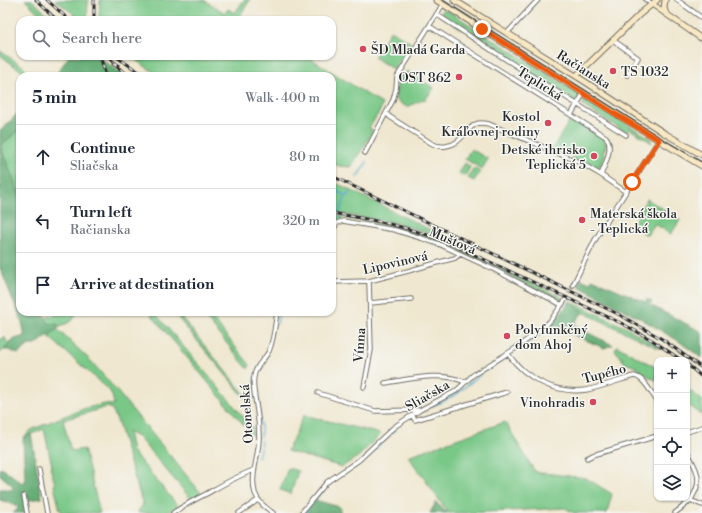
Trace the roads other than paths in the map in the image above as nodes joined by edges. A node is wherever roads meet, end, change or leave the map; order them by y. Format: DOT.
graph roads {
  1 [pos="436,0"];
  2 [pos="454,0"];
  3 [pos="538,0"];
  4 [pos="646,0"];
  5 [pos="657,0"];
  6 [pos="665,0"];
  7 [pos="676,0"];
  8 [pos="443,4"];
  9 [pos="652,4"];
  10 [pos="667,14"];
  11 [pos="439,16"];
  12 [pos="702,18"];
  13 [pos="429,26"];
  14 [pos="507,34"];
  15 [pos="702,38"];
  16 [pos="613,40"];
  17 [pos="627,75"];
  18 [pos="576,76"];
  19 [pos="582,96"];
  20 [pos="577,104"];
  21 [pos="386,113"];
  22 [pos="572,113"];
  23 [pos="626,134"];
  24 [pos="659,140"];
  25 [pos="365,153"];
  26 [pos="702,155"];
  27 [pos="702,166"];
  28 [pos="601,175"];
  29 [pos="626,192"];
  30 [pos="336,225"];
  31 [pos="460,254"];
  32 [pos="369,281"];
  33 [pos="336,282"];
  34 [pos="574,285"];
  35 [pos="411,299"];
  36 [pos="566,299"];
  37 [pos="370,303"];
  38 [pos="562,305"];
  39 [pos="276,316"];
  40 [pos="508,354"];
  41 [pos="465,382"];
  42 [pos="385,383"];
  43 [pos="364,387"];
  44 [pos="507,392"];
  45 [pos="318,393"];
  46 [pos="654,396"];
  47 [pos="420,410"];
  48 [pos="412,415"];
  49 [pos="702,427"];
  50 [pos="690,431"];
  51 [pos="654,437"];
  52 [pos="690,457"];
  53 [pos="587,458"];
  54 [pos="39,469"];
  55 [pos="254,470"];
  56 [pos="24,496"];
  57 [pos="258,500"];
  58 [pos="690,500"];
  59 [pos="689,501"];
  60 [pos="702,505"];
  61 [pos="27,513"];
  62 [pos="47,513"];
  63 [pos="173,513"];
  64 [pos="238,513"];
  65 [pos="273,513"];
  66 [pos="301,513"];
  67 [pos="675,513"];
  1 -- 8 [label="main road, Račianska"];
  2 -- 14 [label="main road, Račianska"];
  3 -- 14 [label="street"];
  4 -- 9 [label="street"];
  5 -- 9 [label="main road"];
  6 -- 10 [label="main road"];
  7 -- 12 [label="street"];
  8 -- 13 [label="street"];
  8 -- 24 [label="main road, Račianska"];
  9 -- 10 [label="main road"];
  9 -- 16 [label="main road"];
  10 -- 15 [label="main road"];
  11 -- 20 [label="street"];
  13 -- 21 [label="street"];
  13 -- 28 [label="street, Teplická"];
  14 -- 18 [label="main road, Račianska"];
  16 -- 17 [label="street"];
  16 -- 18 [label="main road"];
  18 -- 26 [label="main road, Račianska"];
  19 -- 20 [label="street"];
  20 -- 22 [label="street"];
  20 -- 23 [label="street"];
  21 -- 25 [label="street"];
  21 -- 28 [label="street"];
  24 -- 27 [label="main road, Račianska"];
  24 -- 29 [label="street"];
  28 -- 29 [label="street"];
  29 -- 34 [label="street"];
  30 -- 31 [label="street, Muštová"];
  31 -- 32 [label="street, Lipovinová"];
  31 -- 38 [label="street, Muštová"];
  32 -- 33 [label="street, Lipovinová"];
  32 -- 37 [label="street, Vínna"];
  35 -- 37 [label="street"];
  36 -- 38 [label="street, Sliačska"];
  37 -- 43 [label="street, Vínna"];
  38 -- 40 [label="street, Sliačska"];
  39 -- 55 [label="street, Otonelská"];
  40 -- 41 [label="street, Sliačska"];
  40 -- 46 [label="street, Tupého"];
  41 -- 42 [label="street"];
  41 -- 47 [label="street, Sliačska"];
  44 -- 48 [label="street"];
  45 -- 47 [label="street"];
  47 -- 48 [label="street, Sliačska"];
  48 -- 66 [label="street, Sliačska"];
  49 -- 50 [label="street"];
  51 -- 53 [label="street"];
  52 -- 58 [label="street"];
  54 -- 62 [label="street"];
  55 -- 57 [label="street, Otonelská"];
  55 -- 63 [label="street"];
  56 -- 61 [label="street"];
  57 -- 64 [label="street"];
  57 -- 65 [label="street"];
  58 -- 60 [label="street"];
  59 -- 67 [label="street"];
}
